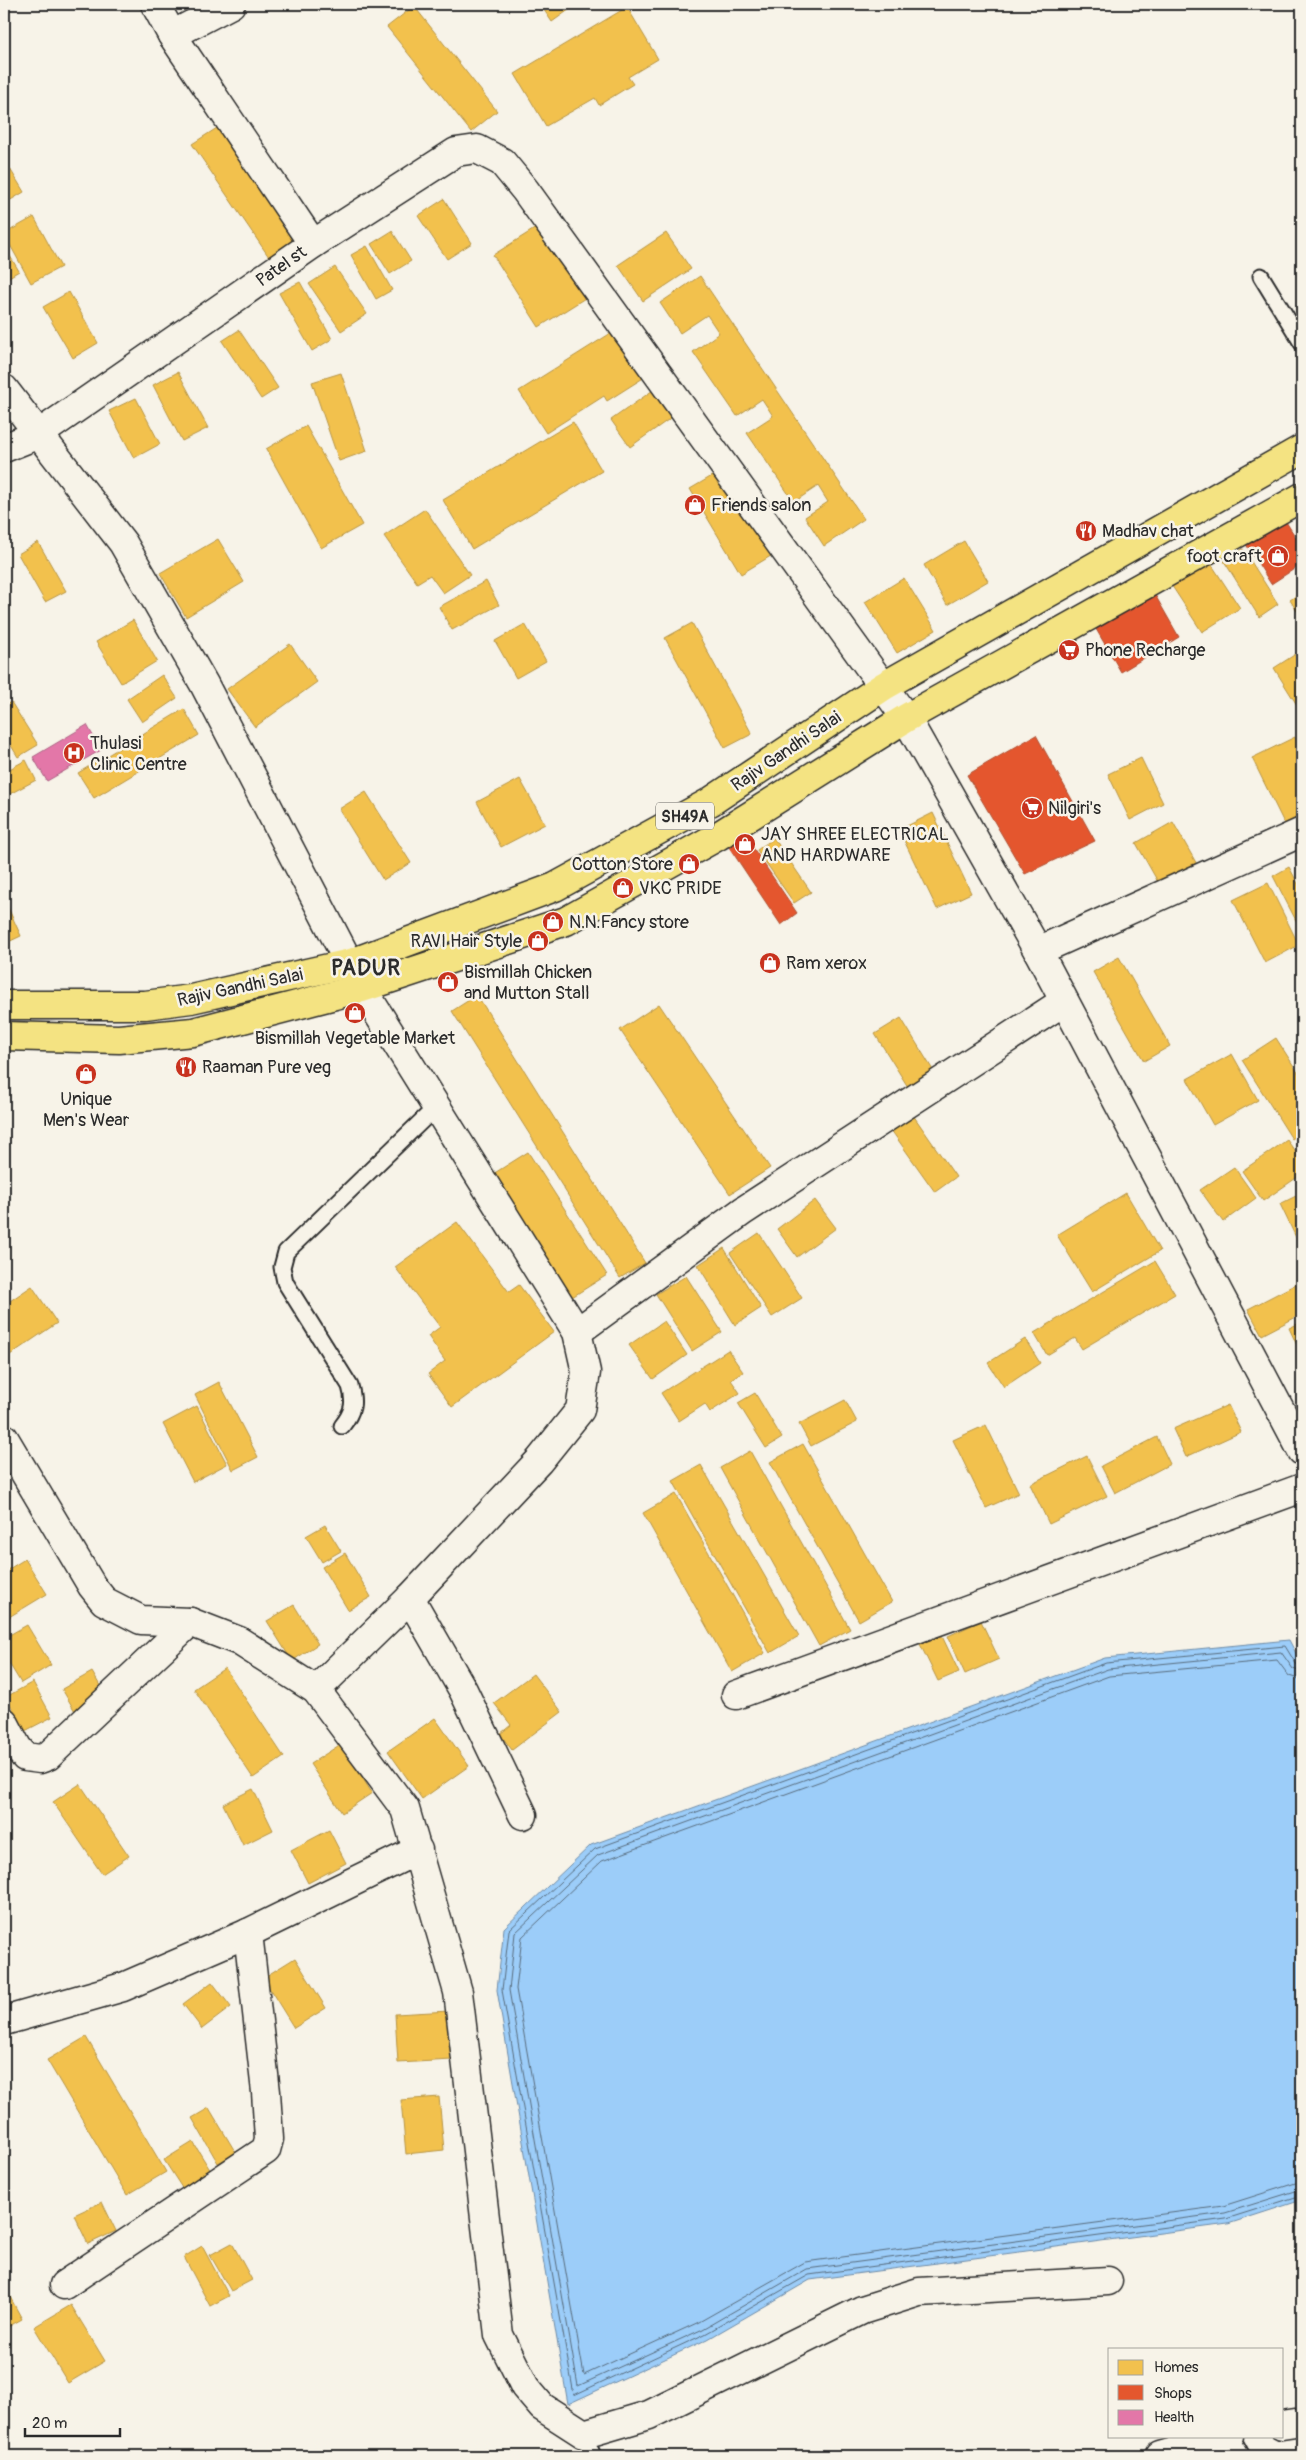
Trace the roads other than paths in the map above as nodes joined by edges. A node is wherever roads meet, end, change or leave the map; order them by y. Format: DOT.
graph roads {
  1 [pos="155,4"];
  2 [pos="230,4"];
  3 [pos="172,35"];
  4 [pos="313,244"];
  5 [pos="1261,276"];
  6 [pos="1302,343"];
  7 [pos="4,389"];
  8 [pos="39,434"];
  9 [pos="4,448"];
  10 [pos="1302,449"];
  11 [pos="1302,497"];
  12 [pos="884,686"];
  13 [pos="906,718"];
  14 [pos="1302,832"];
  15 [pos="1038,951"];
  16 [pos="351,963"];
  17 [pos="362,988"];
  18 [pos="1063,1002"];
  19 [pos="4,1005"];
  20 [pos="4,1036"];
  21 [pos="435,1108"];
  22 [pos="577,1332"];
  23 [pos="342,1426"];
  24 [pos="4,1438"];
  25 [pos="1302,1451"];
  26 [pos="1302,1488"];
  27 [pos="410,1598"];
  28 [pos="190,1622"];
  29 [pos="316,1690"];
  30 [pos="736,1695"];
  31 [pos="4,1722"];
  32 [pos="523,1815"];
  33 [pos="418,1850"];
  34 [pos="248,1933"];
  35 [pos="4,2020"];
  36 [pos="1108,2281"];
  37 [pos="64,2284"];
  38 [pos="1302,2422"];
  39 [pos="1284,2425"];
  40 [pos="1223,2438"];
  41 [pos="1231,2438"];
  42 [pos="588,2445"];
  43 [pos="1160,2456"];
  44 [pos="1242,2456"];
  1 -- 3 [label="street"];
  2 -- 3 [label="street"];
  3 -- 4 [label="street"];
  4 -- 8 [label="street, Patel st"];
  4 -- 12 [label="street, Patel st"];
  5 -- 6 [label="lane"];
  7 -- 8 [label="street"];
  8 -- 9 [label="street, Patel st"];
  8 -- 16 [label="street"];
  10 -- 12 [label="main road, Rajiv Gandhi Salai / SH49A"];
  11 -- 13 [label="main road, Rajiv Gandhi Salai / SH49A"];
  12 -- 13 [label="street, Patel st"];
  12 -- 16 [label="main road, Rajiv Gandhi Salai / SH49A"];
  13 -- 15 [label="street, Patel st"];
  13 -- 17 [label="main road, Rajiv Gandhi Salai / SH49A"];
  14 -- 15 [label="street"];
  15 -- 18 [label="street, Patel st"];
  16 -- 17 [label="street"];
  16 -- 19 [label="main road, Rajiv Gandhi Salai / SH49A"];
  17 -- 20 [label="main road, Rajiv Gandhi Salai / SH49A"];
  17 -- 21 [label="street"];
  18 -- 22 [label="street"];
  18 -- 25 [label="street, Patel st"];
  21 -- 22 [label="street"];
  21 -- 23 [label="lane"];
  22 -- 27 [label="street"];
  24 -- 28 [label="street"];
  26 -- 30 [label="street"];
  27 -- 29 [label="street"];
  27 -- 32 [label="street"];
  28 -- 29 [label="street"];
  28 -- 31 [label="street"];
  29 -- 33 [label="street"];
  33 -- 34 [label="street"];
  33 -- 42 [label="street"];
  34 -- 35 [label="street"];
  34 -- 37 [label="street"];
  36 -- 42 [label="street"];
  38 -- 39 [label="street"];
  40 -- 43 [label="street"];
  41 -- 44 [label="lane"];
}
